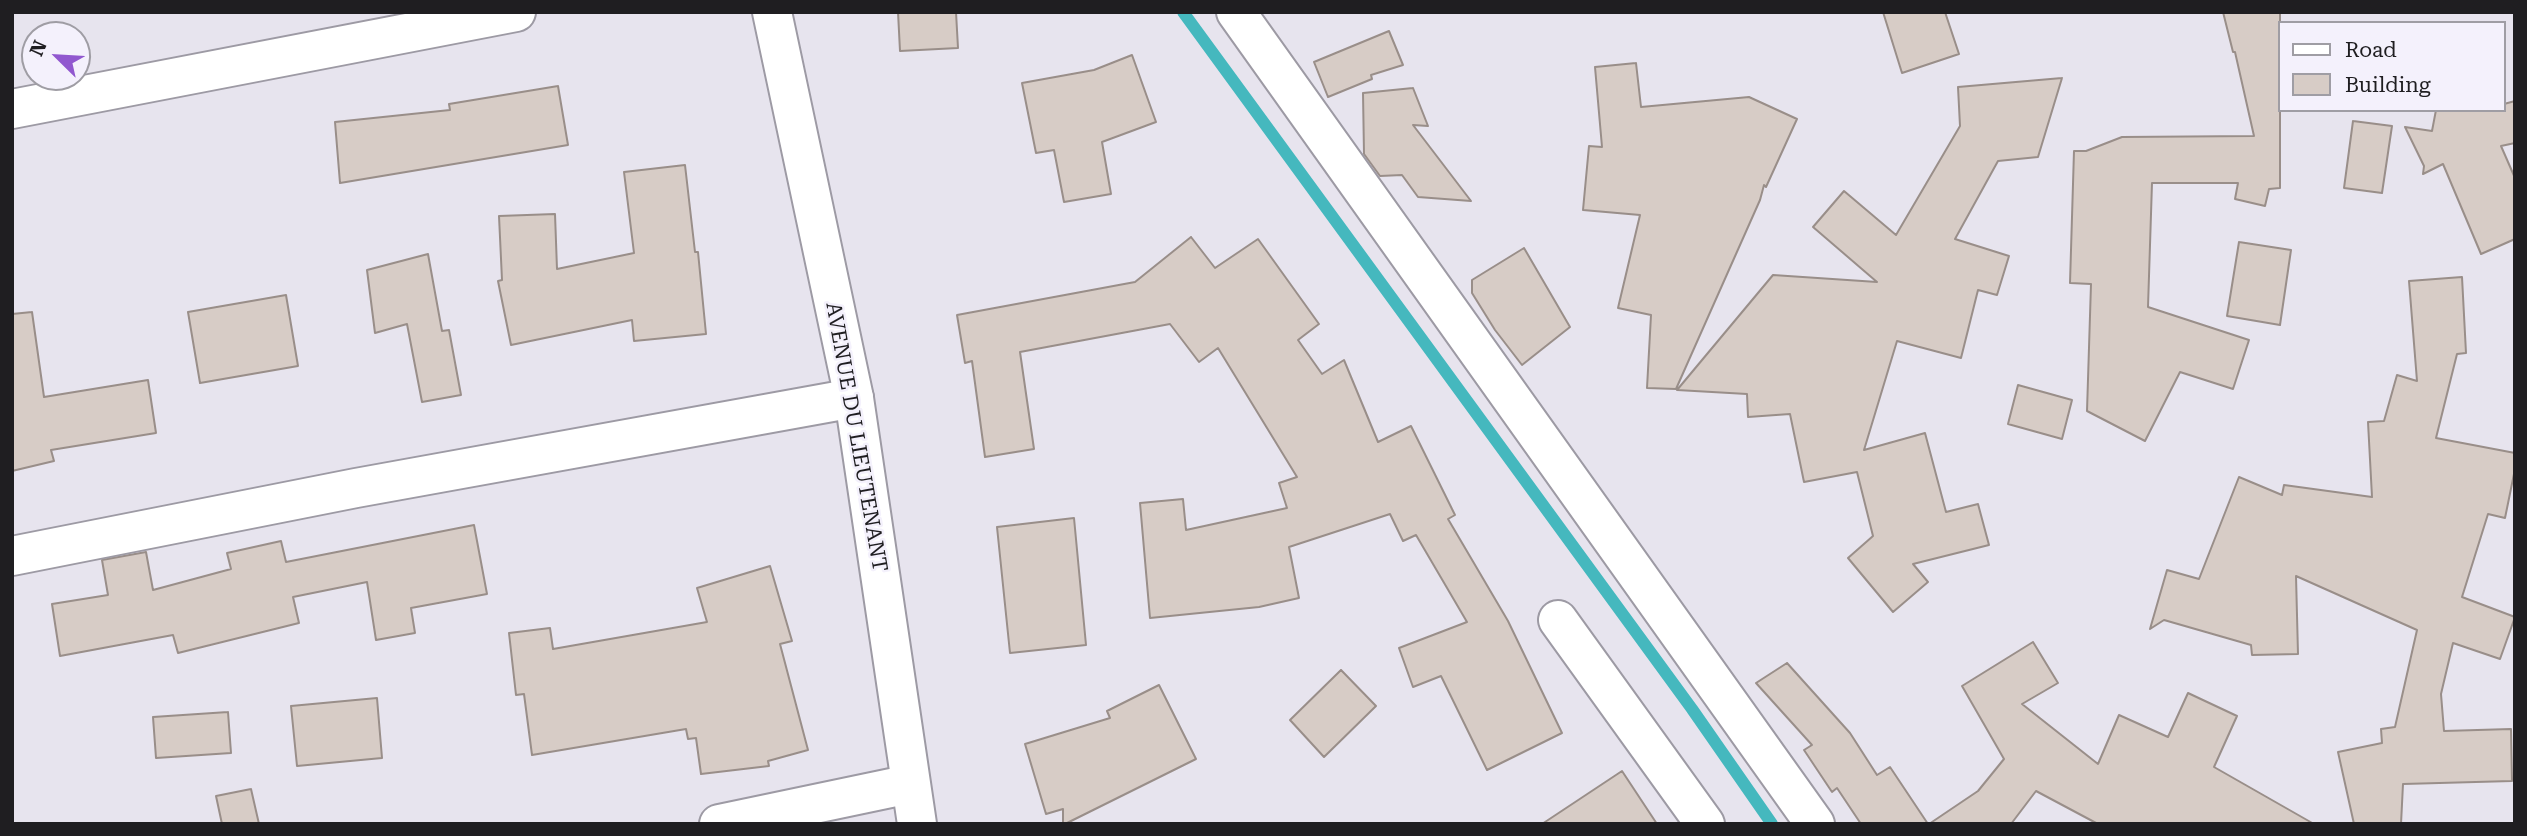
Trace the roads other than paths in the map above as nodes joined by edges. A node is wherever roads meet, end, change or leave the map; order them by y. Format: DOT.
graph roads {
  1 [pos="516,12"];
  2 [pos="772,12"];
  3 [pos="1236,12"];
  4 [pos="12,109"];
  5 [pos="854,398"];
  6 [pos="12,556"];
  7 [pos="1558,620"];
  8 [pos="910,784"];
  9 [pos="719,824"];
  10 [pos="917,824"];
  11 [pos="1705,824"];
  12 [pos="1815,824"];
  1 -- 4 [label="street"];
  2 -- 5 [label="street, AVENUE DU LIEUTENANT"];
  3 -- 12 [label="street"];
  5 -- 6 [label="street"];
  5 -- 8 [label="street, AVENUE DU LIEUTENANT"];
  7 -- 11 [label="street"];
  8 -- 9 [label="street"];
  8 -- 10 [label="street, AVENUE DU LIEUTENANT"];
}
